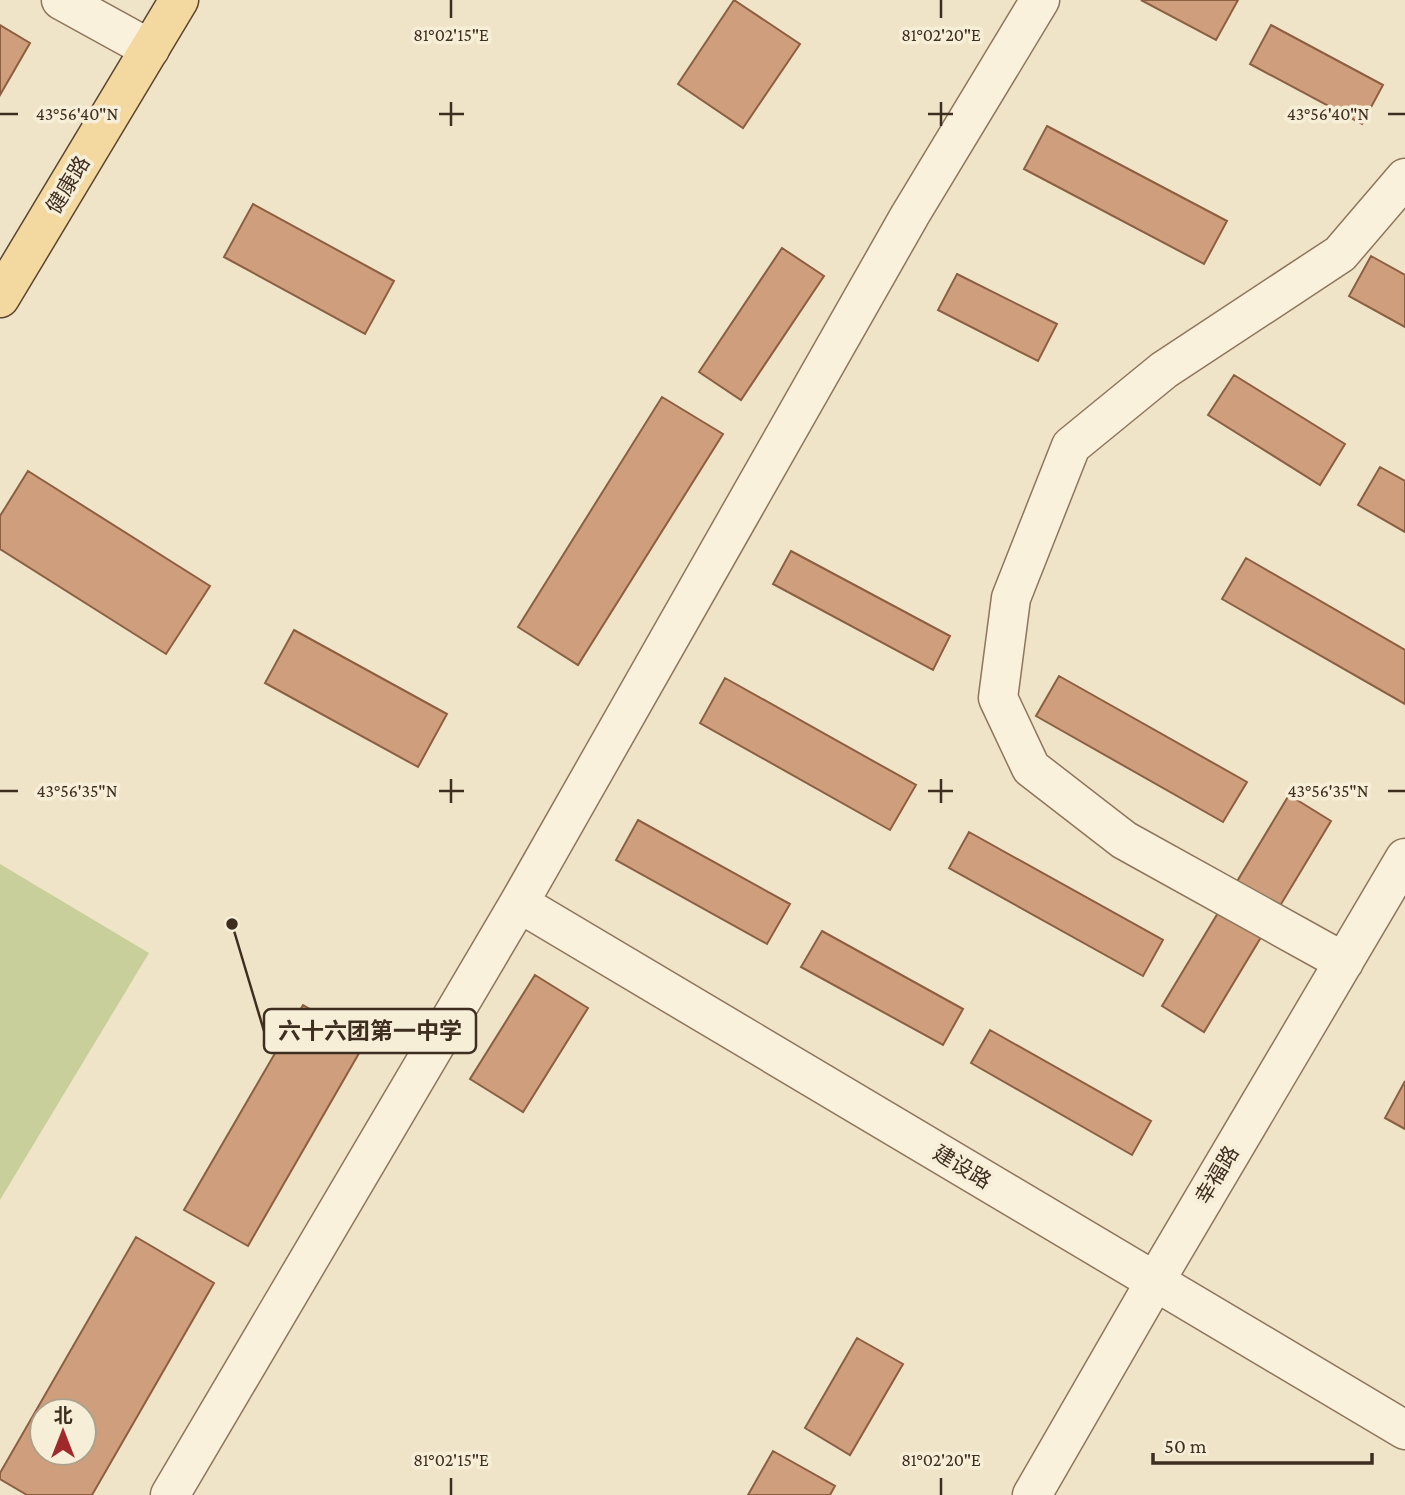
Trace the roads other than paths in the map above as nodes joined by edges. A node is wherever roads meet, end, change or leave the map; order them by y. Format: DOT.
graph roads {
  1 [pos="61,0"];
  2 [pos="179,0"];
  3 [pos="1040,0"];
  4 [pos="150,49"];
  5 [pos="1405,178"];
  6 [pos="0,298"];
  7 [pos="1405,858"];
  8 [pos="519,903"];
  9 [pos="1343,962"];
  10 [pos="1155,1281"];
  11 [pos="1405,1430"];
  12 [pos="170,1495"];
  13 [pos="1032,1495"];
  1 -- 4 [label="street"];
  2 -- 4 [label="main road, 健康路"];
  3 -- 8 [label="street"];
  4 -- 6 [label="main road, 健康路"];
  5 -- 9 [label="street"];
  7 -- 9 [label="street, 幸福路"];
  8 -- 10 [label="street, 建设路"];
  8 -- 12 [label="street"];
  9 -- 10 [label="street, 幸福路"];
  10 -- 11 [label="street, 建设路"];
  10 -- 13 [label="street, 幸福路"];
}
